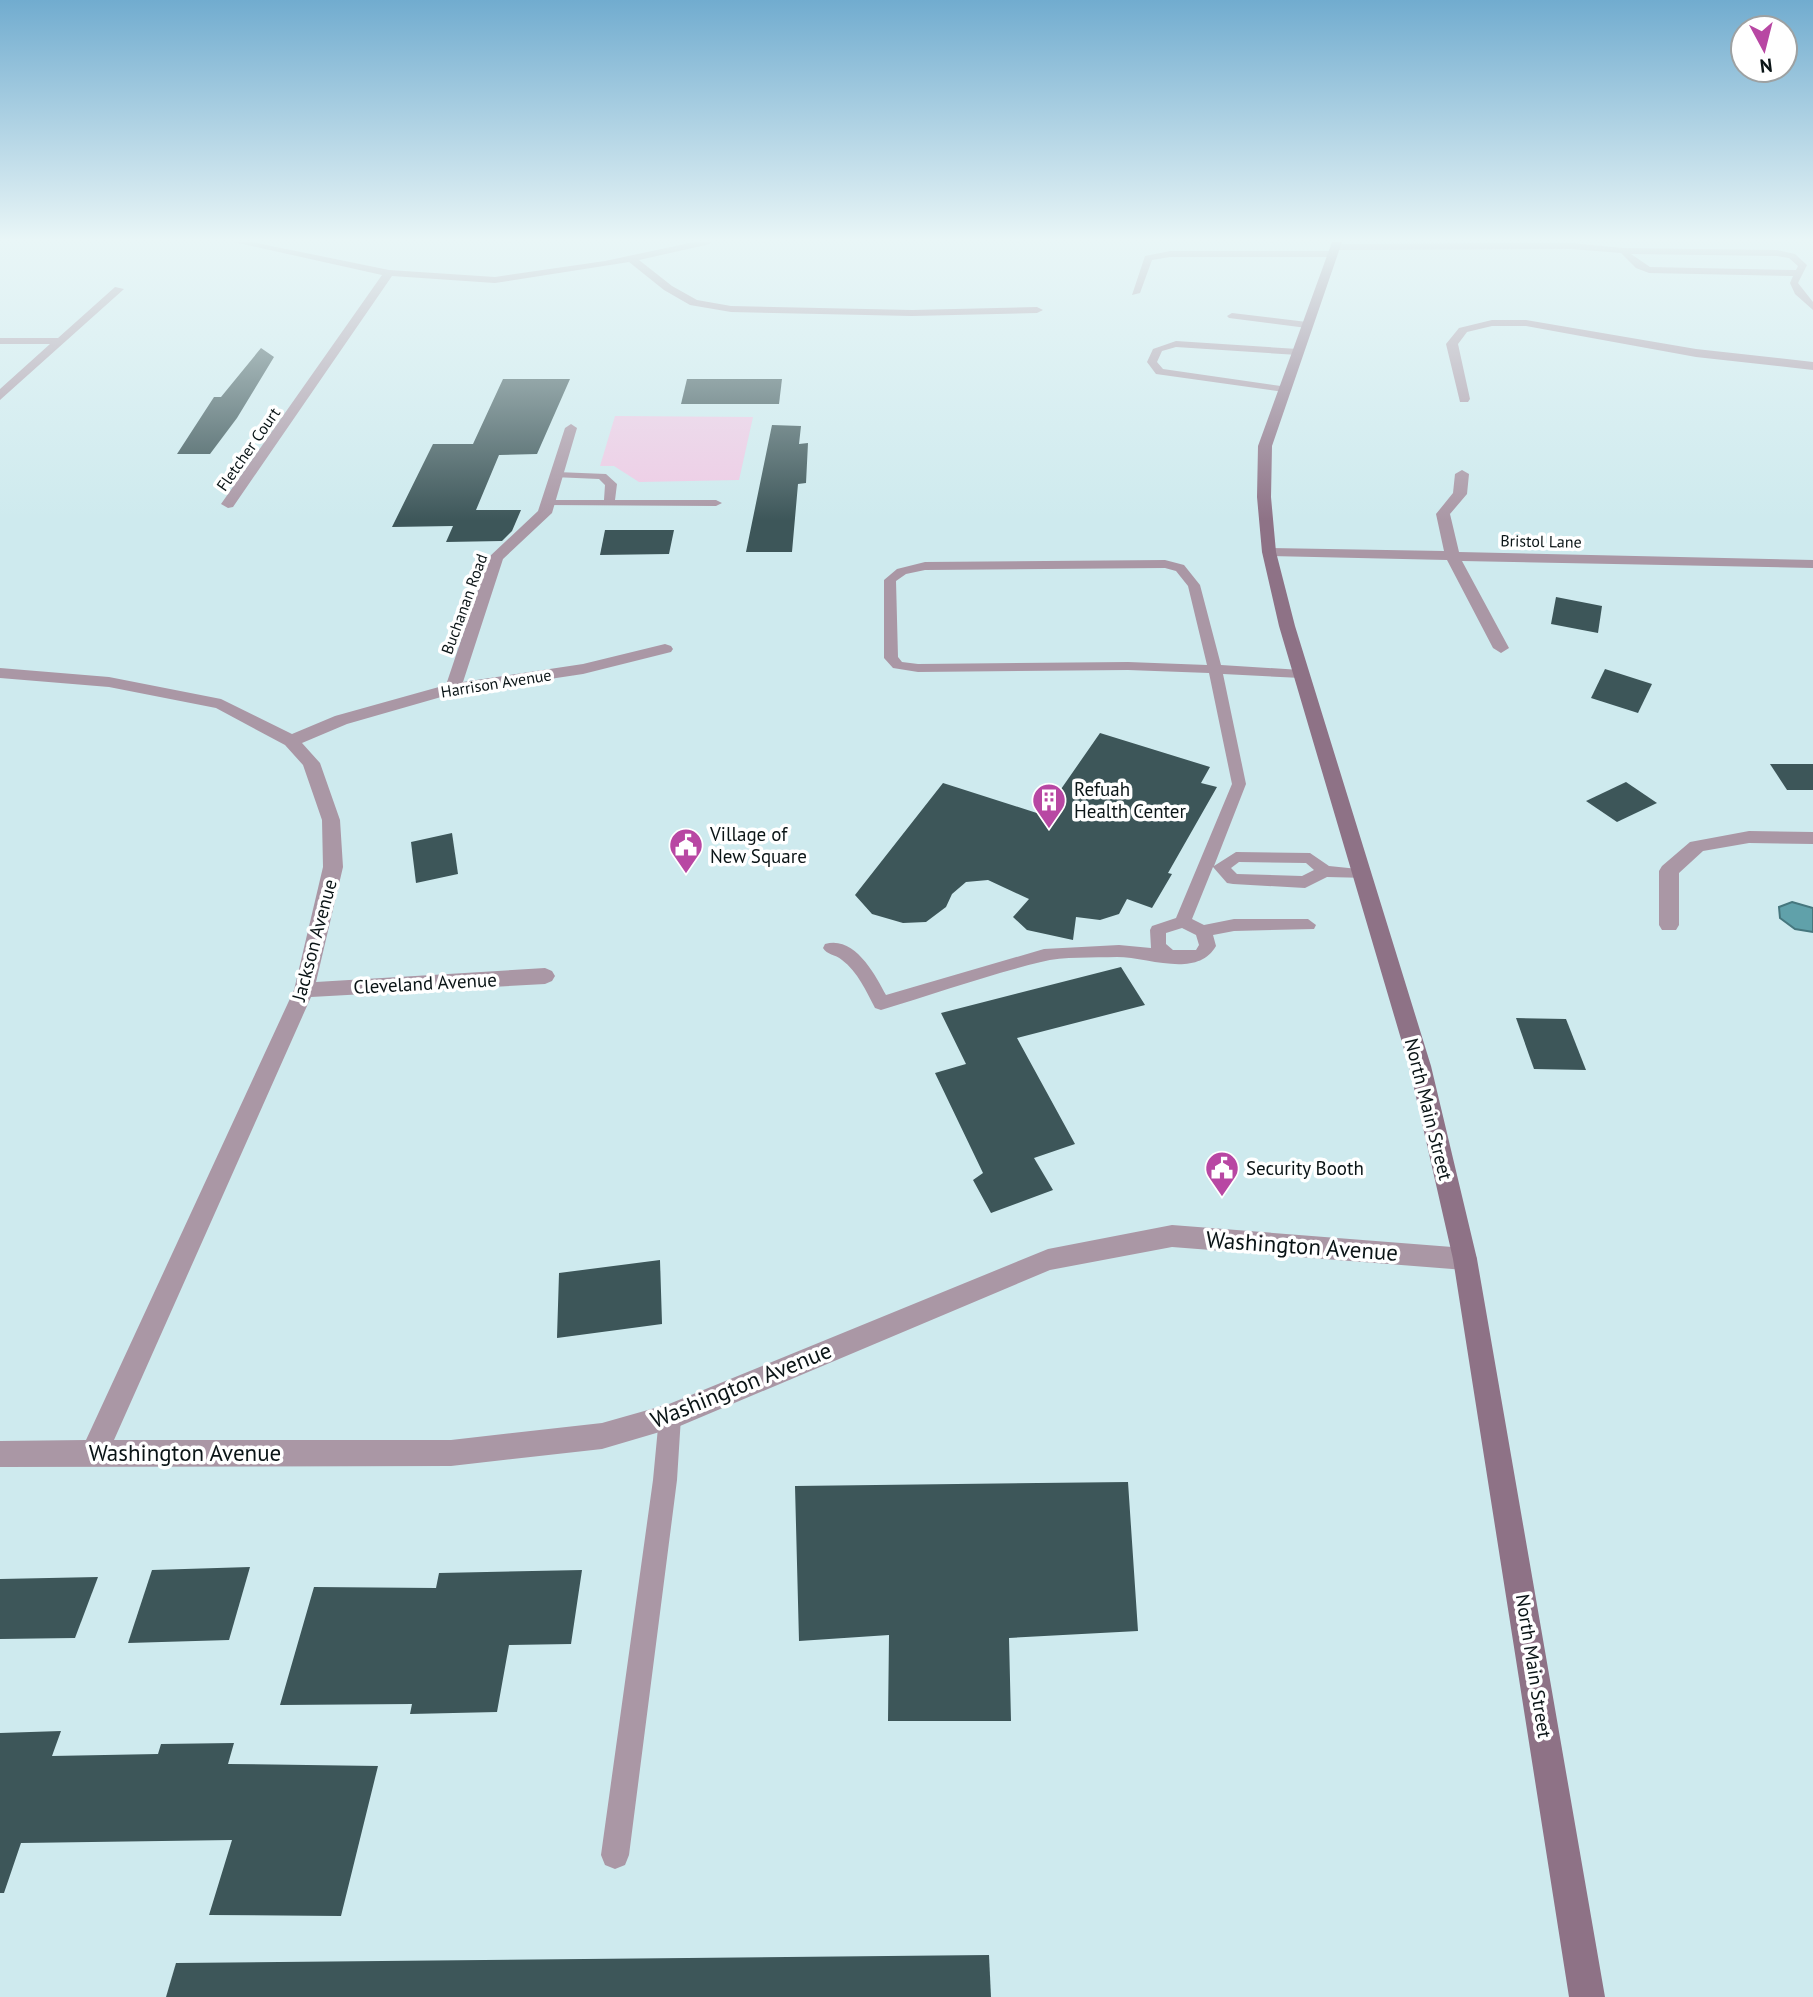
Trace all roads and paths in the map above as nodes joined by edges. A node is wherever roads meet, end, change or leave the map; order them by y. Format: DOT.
graph roads {
  1 [pos="68,335"];
  2 [pos="346,335"];
  3 [pos="1304,335"];
  4 [pos="1459,335"];
  5 [pos="1602,335"];
  6 [pos="0,341"];
  7 [pos="62,341"];
  8 [pos="1298,352"];
  9 [pos="1813,366"];
  10 [pos="1284,390"];
  11 [pos="0,396"];
  12 [pos="1464,399"];
  13 [pos="570,428"];
  14 [pos="1462,474"];
  15 [pos="557,475"];
  16 [pos="548,503"];
  17 [pos="609,503"];
  18 [pos="716,503"];
  19 [pos="228,504"];
  20 [pos="1269,552"];
  21 [pos="1453,557"];
  22 [pos="1813,564"];
  23 [pos="1501,648"];
  24 [pos="665,649"];
  25 [pos="1215,669"];
  26 [pos="1,673"];
  27 [pos="1301,674"];
  28 [pos="453,688"];
  29 [pos="291,741"];
  30 [pos="1813,838"];
  31 [pos="1214,866"];
  32 [pos="1325,871"];
  33 [pos="1362,874"];
  34 [pos="1183,922"];
  35 [pos="1308,925"];
  36 [pos="1670,925"];
  37 [pos="1203,931"];
  38 [pos="831,948"];
  39 [pos="1169,956"];
  40 [pos="545,976"];
  41 [pos="304,990"];
  42 [pos="1465,1259"];
  43 [pos="670,1417"];
  44 [pos="94,1452"];
  45 [pos="0,1454"];
  46 [pos="615,1855"];
  47 [pos="1587,1997"];
  1 -- 7 [label="street"];
  2 -- 19 [label="street, Fletcher Court"];
  3 -- 8 [label="main road, North Main Street"];
  4 -- 12 [label="street"];
  5 -- 9 [label="street"];
  6 -- 7 [label="street"];
  7 -- 11 [label="street"];
  8 -- 10 [label="main road, North Main Street"];
  8 -- 10 [label="lane"];
  10 -- 20 [label="main road, North Main Street"];
  13 -- 15 [label="street, Buchanan Road"];
  14 -- 21 [label="street"];
  15 -- 16 [label="street, Buchanan Road"];
  15 -- 17 [label="lane"];
  16 -- 17 [label="lane"];
  16 -- 28 [label="street, Buchanan Road"];
  17 -- 18 [label="lane"];
  20 -- 21 [label="street, Bristol Lane"];
  20 -- 27 [label="main road, North Main Street"];
  21 -- 22 [label="street, Bristol Lane"];
  21 -- 23 [label="street"];
  24 -- 28 [label="street, Harrison Avenue"];
  25 -- 25 [label="lane"];
  25 -- 27 [label="lane"];
  25 -- 31 [label="lane"];
  26 -- 29 [label="street, Jackson Avenue"];
  27 -- 33 [label="main road, North Main Street"];
  28 -- 29 [label="street, Harrison Avenue"];
  29 -- 41 [label="street, Jackson Avenue"];
  30 -- 36 [label="street"];
  31 -- 32 [label="lane"];
  31 -- 32 [label="lane"];
  31 -- 34 [label="lane"];
  32 -- 33 [label="lane"];
  33 -- 42 [label="main road, North Main Street"];
  34 -- 37 [label="lane"];
  34 -- 39 [label="lane"];
  35 -- 37 [label="lane"];
  37 -- 39 [label="lane"];
  38 -- 39 [label="lane"];
  40 -- 41 [label="street, Cleveland Avenue"];
  41 -- 44 [label="street, Jackson Avenue"];
  42 -- 43 [label="street, Washington Avenue"];
  42 -- 47 [label="main road, North Main Street"];
  43 -- 44 [label="street, Washington Avenue"];
  43 -- 46 [label="lane"];
  44 -- 45 [label="street, Washington Avenue"];
}
